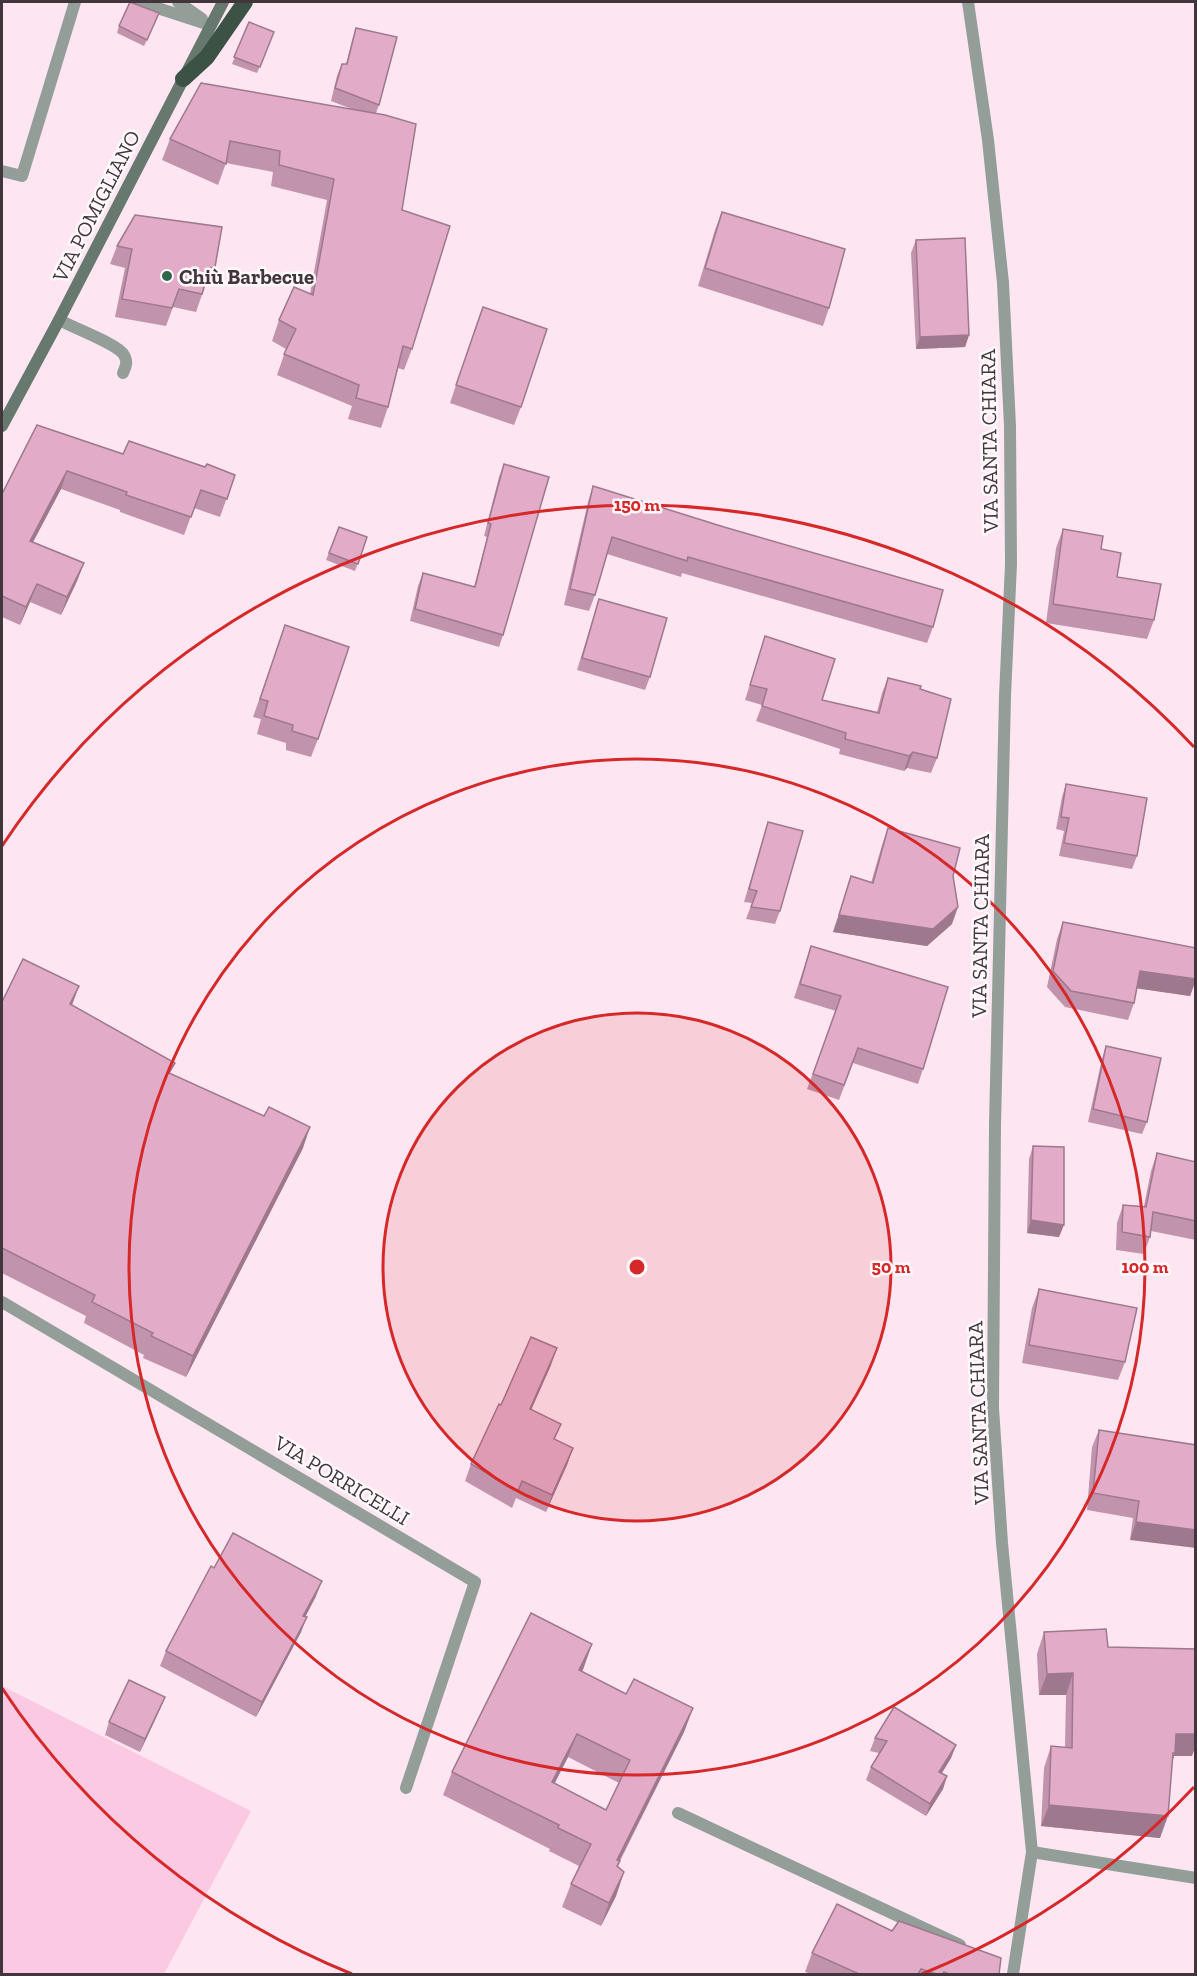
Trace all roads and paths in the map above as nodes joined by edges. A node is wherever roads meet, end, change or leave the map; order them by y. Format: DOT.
graph roads {
  1 [pos="75,2"];
  2 [pos="139,2"];
  3 [pos="178,2"];
  4 [pos="223,2"];
  5 [pos="245,2"];
  6 [pos="968,2"];
  7 [pos="210,25"];
  8 [pos="183,79"];
  9 [pos="2,171"];
  10 [pos="59,320"];
  11 [pos="123,373"];
  12 [pos="2,426"];
  13 [pos="2,1302"];
  14 [pos="406,1788"];
  15 [pos="678,1813"];
  16 [pos="1032,1852"];
  17 [pos="1196,1878"];
  18 [pos="970,1950"];
  19 [pos="1010,1970"];
  1 -- 9 [label="street"];
  2 -- 7 [label="street"];
  3 -- 7 [label="street"];
  4 -- 7 [label="main road, VIA POMIGLIANO"];
  5 -- 8 [label="highway"];
  6 -- 16 [label="street, VIA SANTA CHIARA"];
  7 -- 8 [label="main road, VIA POMIGLIANO"];
  8 -- 10 [label="main road, VIA POMIGLIANO"];
  10 -- 11 [label="street"];
  10 -- 12 [label="main road, VIA POMIGLIANO"];
  13 -- 14 [label="street, VIA PORRICELLI"];
  15 -- 18 [label="street"];
  16 -- 17 [label="street"];
  16 -- 19 [label="street, VIA SANTA CHIARA"];
}
